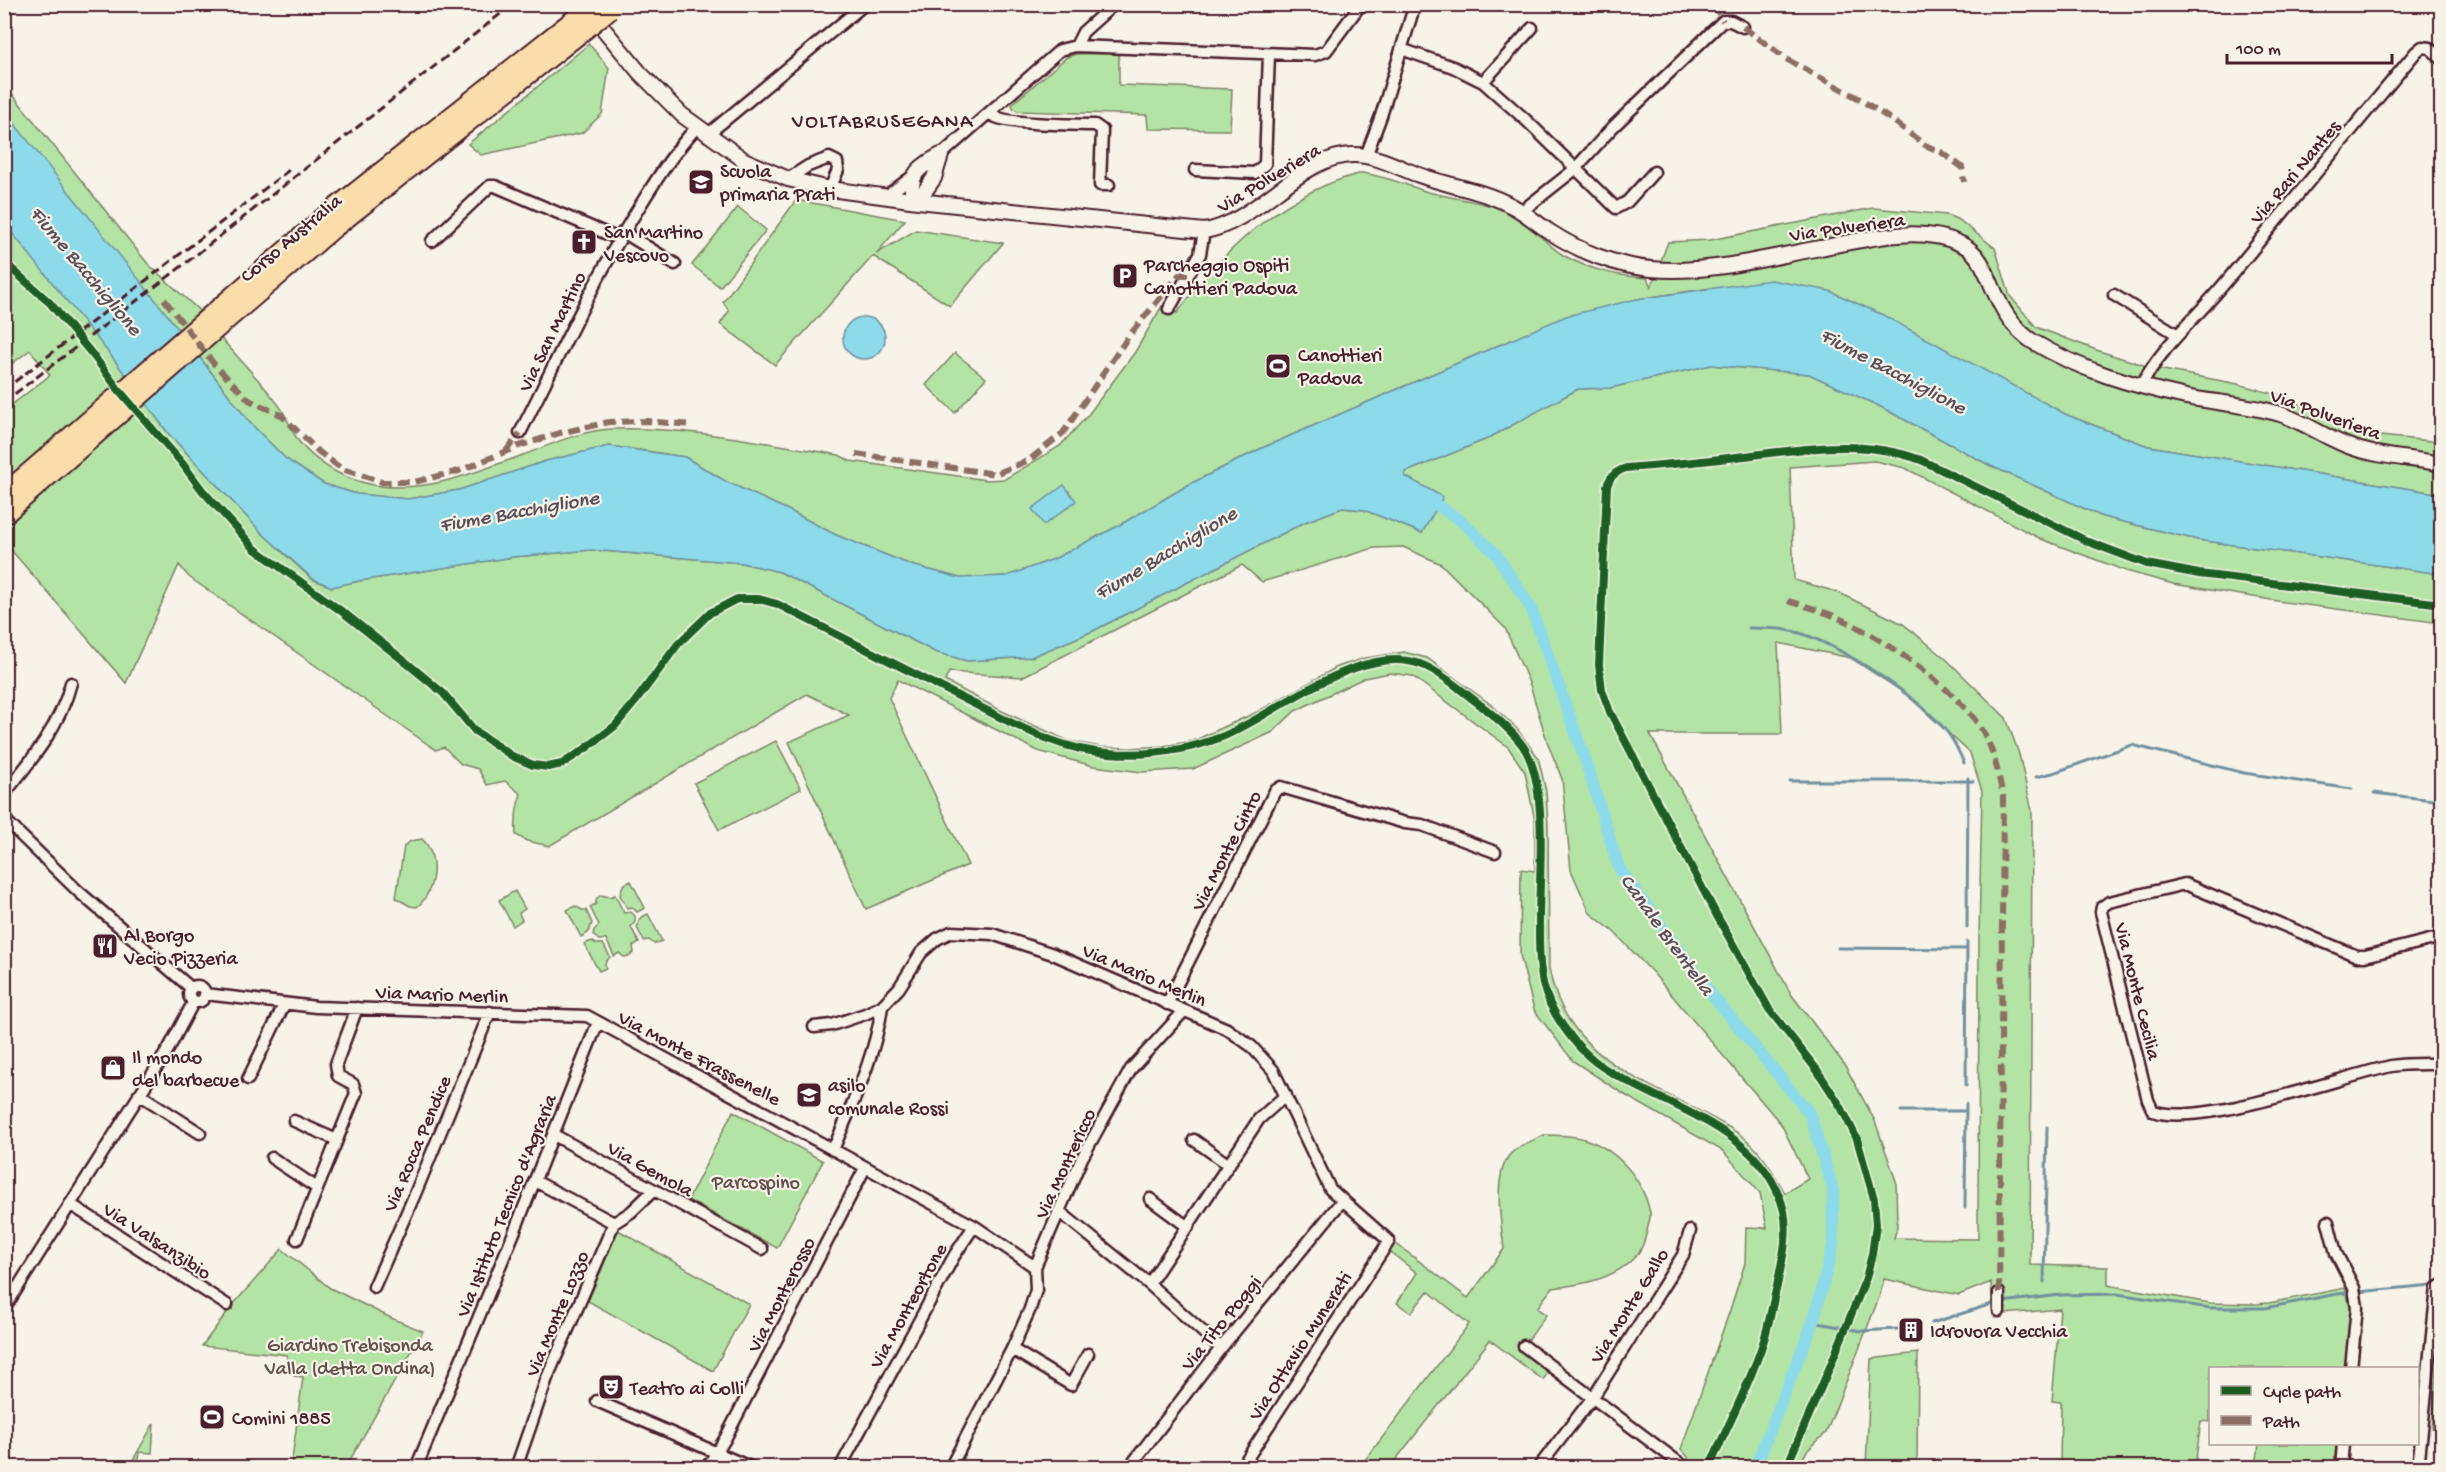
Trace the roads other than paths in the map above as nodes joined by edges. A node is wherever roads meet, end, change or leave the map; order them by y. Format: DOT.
graph roads {
  1 [pos="865,4"];
  2 [pos="1114,4"];
  3 [pos="1361,4"];
  4 [pos="1415,4"];
  5 [pos="606,6"];
  6 [pos="583,16"];
  7 [pos="1743,27"];
  8 [pos="1532,28"];
  9 [pos="1076,46"];
  10 [pos="1401,49"];
  11 [pos="1269,54"];
  12 [pos="2442,59"];
  13 [pos="1483,82"];
  14 [pos="989,113"];
  15 [pos="702,131"];
  16 [pos="941,155"];
  17 [pos="1366,156"];
  18 [pos="1196,170"];
  19 [pos="1574,170"];
  20 [pos="1654,172"];
  21 [pos="913,176"];
  22 [pos="934,178"];
  23 [pos="788,179"];
  24 [pos="1109,185"];
  25 [pos="830,189"];
  26 [pos="885,197"];
  27 [pos="915,201"];
  28 [pos="953,206"];
  29 [pos="1522,212"];
  30 [pos="1204,231"];
  31 [pos="621,236"];
  32 [pos="432,241"];
  33 [pos="675,264"];
  34 [pos="2114,295"];
  35 [pos="1168,309"];
  36 [pos="2178,335"];
  37 [pos="2141,386"];
  38 [pos="112,410"];
  39 [pos="520,434"];
  40 [pos="2442,464"];
  41 [pos="4,494"];
  42 [pos="4,515"];
  43 [pos="70,683"];
  44 [pos="4,794"];
  45 [pos="4,819"];
  46 [pos="1495,852"];
  47 [pos="2442,938"];
  48 [pos="191,988"];
  49 [pos="205,994"];
  50 [pos="194,1001"];
  51 [pos="1167,1004"];
  52 [pos="284,1005"];
  53 [pos="882,1006"];
  54 [pos="357,1008"];
  55 [pos="1184,1011"];
  56 [pos="490,1012"];
  57 [pos="598,1022"];
  58 [pos="814,1027"];
  59 [pos="2442,1064"];
  60 [pos="248,1079"];
  61 [pos="139,1094"];
  62 [pos="1286,1095"];
  63 [pos="294,1121"];
  64 [pos="200,1133"];
  65 [pos="554,1135"];
  66 [pos="337,1140"];
  67 [pos="1194,1140"];
  68 [pos="833,1150"];
  69 [pos="273,1158"];
  70 [pos="1228,1165"];
  71 [pos="865,1168"];
  72 [pos="535,1180"];
  73 [pos="317,1188"];
  74 [pos="654,1190"];
  75 [pos="1150,1199"];
  76 [pos="1341,1202"];
  77 [pos="70,1204"];
  78 [pos="1060,1212"];
  79 [pos="2328,1222"];
  80 [pos="614,1223"];
  81 [pos="974,1226"];
  82 [pos="1188,1227"];
  83 [pos="1690,1231"];
  84 [pos="297,1239"];
  85 [pos="1388,1244"];
  86 [pos="762,1249"];
  87 [pos="1035,1267"];
  88 [pos="1149,1284"];
  89 [pos="2442,1285"];
  90 [pos="374,1287"];
  91 [pos="1999,1293"];
  92 [pos="227,1305"];
  93 [pos="4,1309"];
  94 [pos="1999,1311"];
  95 [pos="1524,1346"];
  96 [pos="1221,1348"];
  97 [pos="1012,1349"];
  98 [pos="1088,1354"];
  99 [pos="2351,1367"];
  100 [pos="1593,1397"];
  101 [pos="597,1401"];
  102 [pos="2343,1445"];
  103 [pos="717,1452"];
  104 [pos="416,1467"];
  105 [pos="516,1467"];
  106 [pos="707,1467"];
  107 [pos="752,1467"];
  108 [pos="840,1467"];
  109 [pos="950,1467"];
  110 [pos="1129,1467"];
  111 [pos="1240,1467"];
  112 [pos="1538,1467"];
  113 [pos="1686,1467"];
  114 [pos="2341,1467"];
  115 [pos="2418,1467"];
  1 -- 15 [label="street, Via San Martino"];
  2 -- 9 [label="street"];
  3 -- 11 [label="street"];
  4 -- 10 [label="street"];
  5 -- 6 [label="highway, Corso Australia, bridge"];
  6 -- 15 [label="street, Via Polveriera"];
  6 -- 38 [label="highway, Corso Australia"];
  7 -- 19 [label="street"];
  8 -- 13 [label="street"];
  9 -- 11 [label="street"];
  9 -- 14 [label="street"];
  10 -- 13 [label="street"];
  10 -- 17 [label="street"];
  11 -- 18 [label="street"];
  12 -- 36 [label="street, Via Rari Nantes"];
  13 -- 19 [label="street"];
  14 -- 16 [label="street"];
  14 -- 24 [label="street"];
  15 -- 23 [label="street, Via Polveriera"];
  15 -- 31 [label="street, Via San Martino"];
  16 -- 21 [label="street"];
  16 -- 22 [label="street"];
  17 -- 29 [label="street, Via Polveriera"];
  17 -- 30 [label="street, Via Polveriera"];
  19 -- 20 [label="street"];
  19 -- 29 [label="street"];
  21 -- 26 [label="street"];
  21 -- 27 [label="street"];
  22 -- 27 [label="street"];
  22 -- 28 [label="street"];
  23 -- 25 [label="street, Via Polveriera"];
  23 -- 25 [label="street"];
  25 -- 26 [label="street, Via Polveriera"];
  26 -- 27 [label="street, Via Polveriera"];
  27 -- 28 [label="street, Via Polveriera"];
  28 -- 30 [label="street, Via Polveriera"];
  29 -- 37 [label="street, Via Polveriera"];
  30 -- 35 [label="street, Via Polveriera"];
  31 -- 32 [label="street"];
  31 -- 33 [label="street"];
  31 -- 39 [label="street, Via San Martino"];
  34 -- 36 [label="street"];
  36 -- 37 [label="street, Via Rari Nantes"];
  37 -- 40 [label="street, Via Polveriera"];
  38 -- 41 [label="highway, Corso Australia"];
  38 -- 42 [label="highway, Corso Australia"];
  43 -- 44 [label="street"];
  45 -- 48 [label="street"];
  46 -- 51 [label="street, Via Monte Cinto"];
  47 -- 59 [label="street, Via Monte Cecilia"];
  48 -- 49 [label="street"];
  48 -- 50 [label="street"];
  49 -- 50 [label="street"];
  49 -- 52 [label="street, Via Mario Merlin"];
  50 -- 61 [label="street"];
  51 -- 53 [label="street, Via Mario Merlin"];
  51 -- 55 [label="street, Via Mario Merlin"];
  52 -- 54 [label="street, Via Mario Merlin"];
  52 -- 60 [label="street"];
  53 -- 58 [label="street, Via Mario Merlin"];
  53 -- 68 [label="street"];
  54 -- 56 [label="street, Via Mario Merlin"];
  54 -- 66 [label="street"];
  55 -- 62 [label="street, Via Mario Merlin"];
  55 -- 78 [label="street, Via Montericco"];
  56 -- 57 [label="street, Via Mario Merlin"];
  56 -- 90 [label="street, Via Rocca Pendice"];
  57 -- 65 [label="street, Via Istituto Tecnico d'Agraria"];
  57 -- 68 [label="street, Via Monte Frassenelle"];
  61 -- 64 [label="street"];
  61 -- 77 [label="street"];
  62 -- 70 [label="street"];
  62 -- 76 [label="street, Via Mario Merlin"];
  63 -- 66 [label="street"];
  65 -- 72 [label="street, Via Istituto Tecnico d'Agraria"];
  65 -- 74 [label="street, Via Gemola"];
  66 -- 73 [label="street"];
  67 -- 70 [label="street"];
  68 -- 71 [label="street, Via Monte Frassenelle"];
  69 -- 73 [label="street"];
  70 -- 82 [label="street"];
  71 -- 81 [label="street, Via Monte Frassenelle"];
  71 -- 103 [label="street, Via Monterosso"];
  72 -- 80 [label="street"];
  72 -- 104 [label="street, Via Istituto Tecnico d'Agraria"];
  73 -- 84 [label="street"];
  74 -- 80 [label="street"];
  74 -- 86 [label="street, Via Gemola"];
  75 -- 82 [label="street"];
  76 -- 85 [label="street, Via Mario Merlin"];
  76 -- 96 [label="street, Via Tito Poggi"];
  77 -- 92 [label="street, Via Valsanzibio"];
  77 -- 93 [label="street"];
  78 -- 87 [label="street, Via Montericco"];
  78 -- 88 [label="street"];
  79 -- 99 [label="street"];
  80 -- 105 [label="street, Via Monte Lozzo"];
  81 -- 87 [label="street"];
  81 -- 108 [label="street, Via Monteortone"];
  82 -- 88 [label="street"];
  83 -- 100 [label="street, Via Monte Gallo"];
  85 -- 111 [label="street, Via Ottavio Munerati"];
  87 -- 97 [label="street, Via Montericco"];
  88 -- 96 [label="street"];
  89 -- 115 [label="street"];
  91 -- 94 [label="street"];
  95 -- 100 [label="street, Via Monte Gallo"];
  96 -- 110 [label="street, Via Tito Poggi"];
  97 -- 98 [label="street"];
  97 -- 109 [label="street, Via Montericco"];
  100 -- 112 [label="street, Via Monte Gallo"];
  100 -- 113 [label="street, Via Monte Gallo"];
  101 -- 103 [label="street"];
  102 -- 114 [label="street"];
  103 -- 106 [label="street, Via Monterosso"];
  103 -- 107 [label="street"];
}
